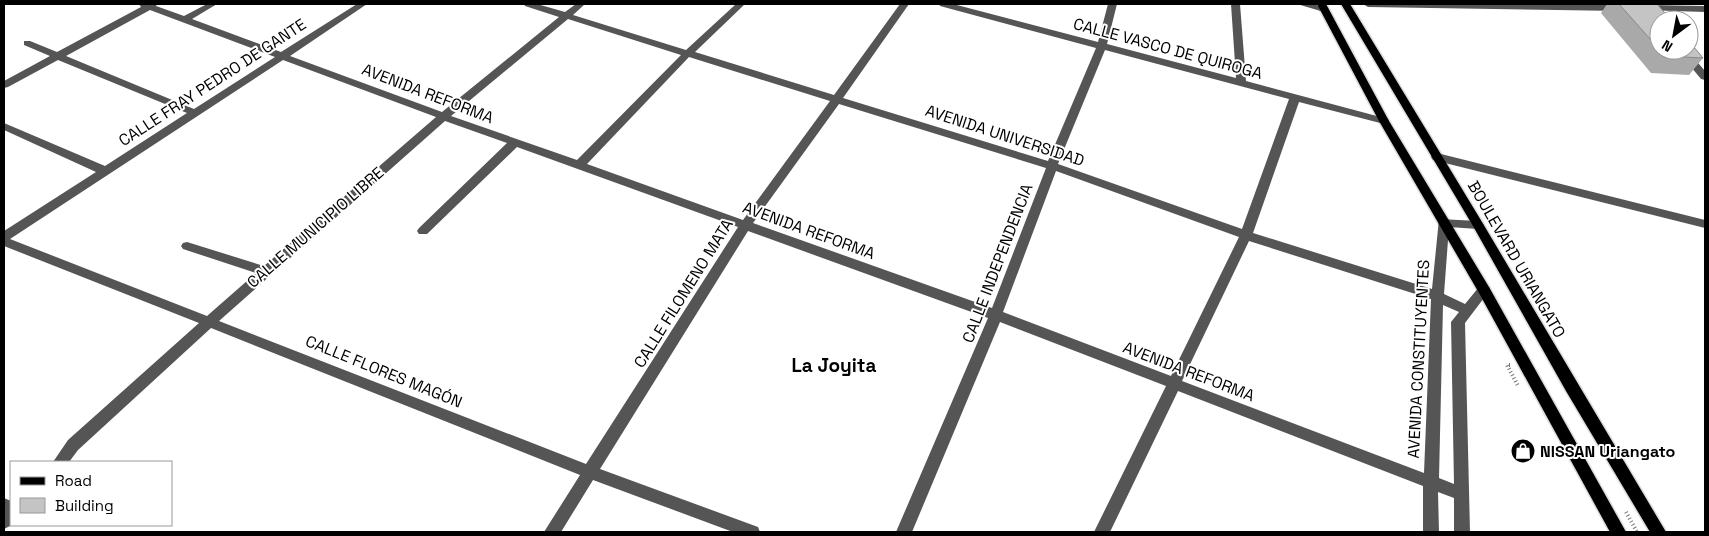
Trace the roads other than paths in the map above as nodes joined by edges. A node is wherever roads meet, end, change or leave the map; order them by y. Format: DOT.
graph roads {
  1 [pos="213,4"];
  2 [pos="362,4"];
  3 [pos="528,4"];
  4 [pos="581,4"];
  5 [pos="741,4"];
  6 [pos="905,4"];
  7 [pos="943,4"];
  8 [pos="1113,4"];
  9 [pos="1236,4"];
  10 [pos="1302,4"];
  11 [pos="1334,4"];
  12 [pos="1345,4"];
  13 [pos="1368,4"];
  14 [pos="149,5"];
  15 [pos="1322,6"];
  16 [pos="1644,6"];
  17 [pos="1705,9"];
  18 [pos="566,16"];
  19 [pos="184,20"];
  20 [pos="27,43"];
  21 [pos="1102,45"];
  22 [pos="688,54"];
  23 [pos="283,55"];
  24 [pos="58,56"];
  25 [pos="1691,60"];
  26 [pos="1705,77"];
  27 [pos="1241,83"];
  28 [pos="4,85"];
  29 [pos="1295,98"];
  30 [pos="835,99"];
  31 [pos="194,113"];
  32 [pos="442,116"];
  33 [pos="1384,121"];
  34 [pos="4,126"];
  35 [pos="515,142"];
  36 [pos="1437,156"];
  37 [pos="579,165"];
  38 [pos="1052,166"];
  39 [pos="105,171"];
  40 [pos="1444,222"];
  41 [pos="746,224"];
  42 [pos="1705,224"];
  43 [pos="1478,225"];
  44 [pos="424,231"];
  45 [pos="1246,235"];
  46 [pos="4,237"];
  47 [pos="4,241"];
  48 [pos="187,246"];
  49 [pos="265,271"];
  50 [pos="1484,290"];
  51 [pos="1437,296"];
  52 [pos="1468,310"];
  53 [pos="996,315"];
  54 [pos="210,321"];
  55 [pos="1173,382"];
  56 [pos="61,461"];
  57 [pos="589,472"];
  58 [pos="1431,481"];
  59 [pos="1461,494"];
  60 [pos="552,532"];
  61 [pos="752,532"];
  62 [pos="904,532"];
  63 [pos="1102,532"];
  64 [pos="1431,532"];
  65 [pos="1462,532"];
  66 [pos="1618,532"];
  67 [pos="1658,532"];
  1 -- 19 [label="street"];
  2 -- 23 [label="street, CALLE FRAY PEDRO DE GANTE"];
  3 -- 18 [label="street, AVENIDA UNIVERSIDAD"];
  4 -- 18 [label="street, CALLE MUNICIPIO LIBRE"];
  5 -- 22 [label="street"];
  6 -- 30 [label="street, CALLE FILOMENO MATA"];
  7 -- 21 [label="street, CALLE VASCO DE QUIROGA"];
  8 -- 21 [label="street, CALLE INDEPENDENCIA"];
  9 -- 27 [label="street"];
  10 -- 15 [label="street"];
  11 -- 15 [label="main road"];
  12 -- 36 [label="main road, BOULEVARD URIANGATO"];
  13 -- 16 [label="street"];
  14 -- 19 [label="street, AVENIDA REFORMA"];
  14 -- 24 [label="street"];
  15 -- 33 [label="main road"];
  16 -- 17 [label="street"];
  18 -- 22 [label="street, AVENIDA UNIVERSIDAD"];
  18 -- 32 [label="street, CALLE MUNICIPIO LIBRE"];
  19 -- 23 [label="street, AVENIDA REFORMA"];
  20 -- 24 [label="street"];
  21 -- 27 [label="street, CALLE VASCO DE QUIROGA"];
  21 -- 38 [label="street, CALLE INDEPENDENCIA"];
  22 -- 30 [label="street, AVENIDA UNIVERSIDAD"];
  22 -- 37 [label="street"];
  23 -- 31 [label="street, CALLE FRAY PEDRO DE GANTE"];
  23 -- 32 [label="street, AVENIDA REFORMA"];
  24 -- 28 [label="street"];
  24 -- 31 [label="street"];
  25 -- 26 [label="street"];
  27 -- 29 [label="street, CALLE VASCO DE QUIROGA"];
  29 -- 33 [label="street, CALLE VASCO DE QUIROGA"];
  29 -- 45 [label="street"];
  30 -- 38 [label="street, AVENIDA UNIVERSIDAD"];
  30 -- 41 [label="street, CALLE FILOMENO MATA"];
  31 -- 39 [label="street, CALLE FRAY PEDRO DE GANTE"];
  32 -- 35 [label="street, AVENIDA REFORMA"];
  32 -- 49 [label="street, CALLE MUNICIPIO LIBRE"];
  33 -- 40 [label="main road"];
  34 -- 39 [label="street"];
  35 -- 37 [label="street, AVENIDA REFORMA"];
  35 -- 44 [label="street"];
  36 -- 42 [label="street"];
  36 -- 43 [label="main road, BOULEVARD URIANGATO"];
  37 -- 41 [label="street, AVENIDA REFORMA"];
  38 -- 45 [label="street, AVENIDA UNIVERSIDAD"];
  38 -- 53 [label="street, CALLE INDEPENDENCIA"];
  39 -- 46 [label="street, CALLE FRAY PEDRO DE GANTE"];
  40 -- 43 [label="street"];
  40 -- 50 [label="main road"];
  40 -- 51 [label="street, AVENIDA CONSTITUYENTES"];
  41 -- 53 [label="street, AVENIDA REFORMA"];
  41 -- 57 [label="street, CALLE FILOMENO MATA"];
  43 -- 67 [label="main road, BOULEVARD URIANGATO"];
  45 -- 51 [label="street, AVENIDA UNIVERSIDAD"];
  45 -- 55 [label="street"];
  47 -- 54 [label="street, CALLE FLORES MAGÓN"];
  48 -- 49 [label="street"];
  49 -- 54 [label="street, CALLE MUNICIPIO LIBRE"];
  50 -- 52 [label="street"];
  50 -- 66 [label="main road"];
  51 -- 52 [label="street, AVENIDA UNIVERSIDAD"];
  51 -- 58 [label="street, AVENIDA CONSTITUYENTES"];
  52 -- 59 [label="street"];
  53 -- 55 [label="street, AVENIDA REFORMA"];
  53 -- 62 [label="street, CALLE INDEPENDENCIA"];
  54 -- 56 [label="street, CALLE MUNICIPIO LIBRE"];
  54 -- 57 [label="street, CALLE FLORES MAGÓN"];
  55 -- 58 [label="street, AVENIDA REFORMA"];
  55 -- 63 [label="street"];
  57 -- 60 [label="street, CALLE FILOMENO MATA"];
  57 -- 61 [label="street, CALLE FLORES MAGÓN"];
  58 -- 59 [label="street, AVENIDA REFORMA"];
  58 -- 64 [label="street, AVENIDA CONSTITUYENTES"];
  59 -- 65 [label="street"];
}
